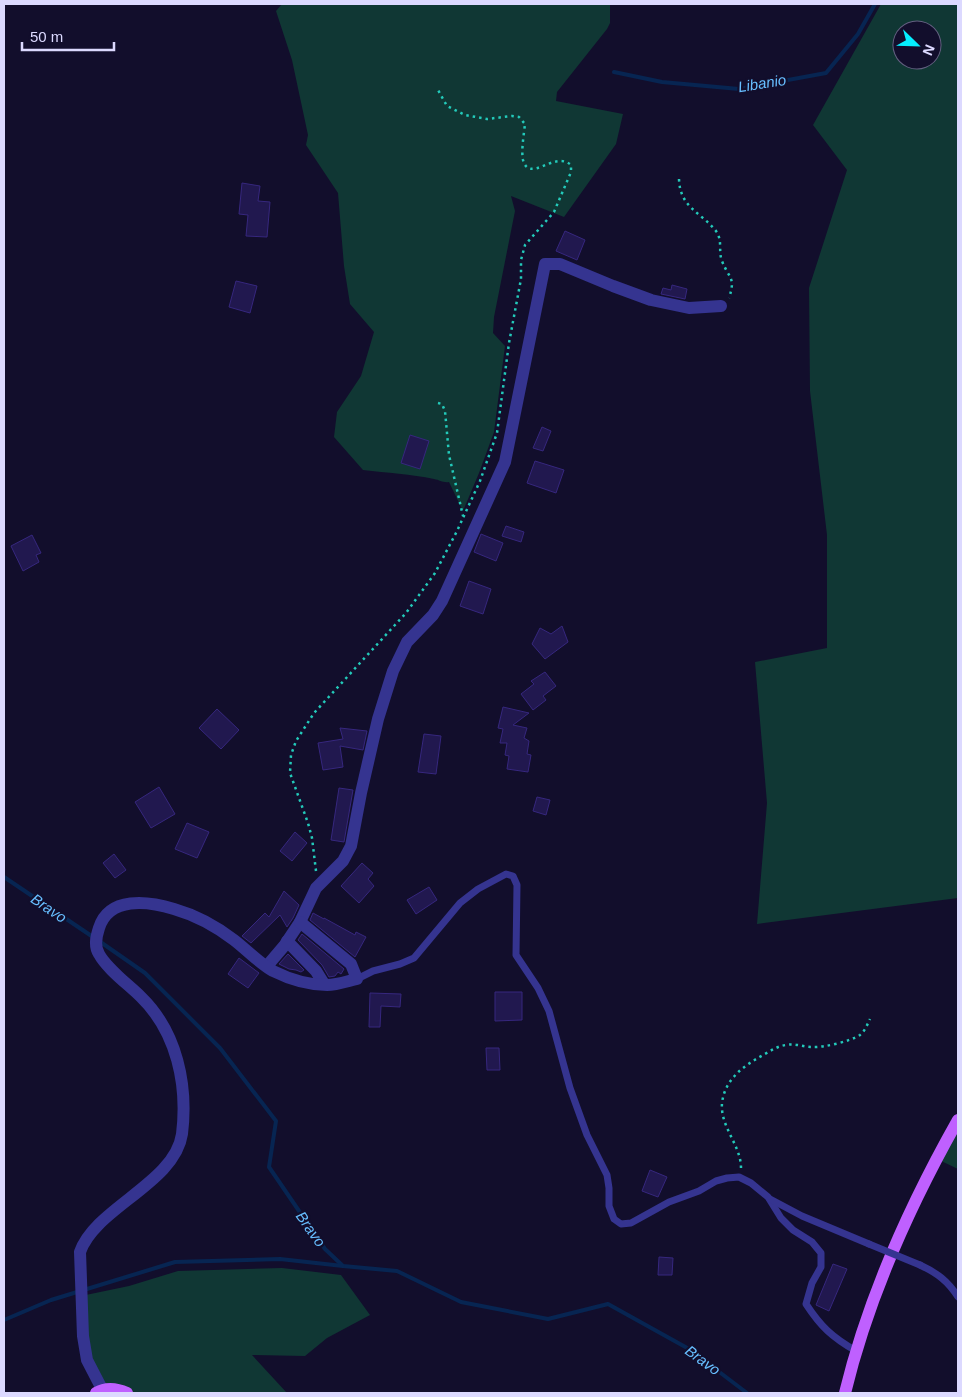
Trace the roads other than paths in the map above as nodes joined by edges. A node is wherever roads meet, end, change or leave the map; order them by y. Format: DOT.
graph roads {
  1 [pos="721,306"];
  2 [pos="300,922"];
  3 [pos="287,941"];
  4 [pos="267,966"];
  5 [pos="357,979"];
  6 [pos="324,984"];
  7 [pos="958,1120"];
  8 [pos="768,1197"];
  9 [pos="958,1297"];
  10 [pos="856,1351"];
  11 [pos="99,1391"];
  12 [pos="126,1393"];
  13 [pos="845,1393"];
  1 -- 2 [label="street"];
  2 -- 3 [label="street"];
  2 -- 5 [label="street"];
  3 -- 4 [label="street"];
  3 -- 6 [label="street"];
  4 -- 6 [label="street"];
  4 -- 11 [label="street"];
  5 -- 6 [label="street"];
  5 -- 8 [label="lane"];
  7 -- 10 [label="main road"];
  8 -- 9 [label="lane, bridge"];
  8 -- 10 [label="lane"];
  10 -- 13 [label="main road"];
  11 -- 12 [label="main road"];
}
